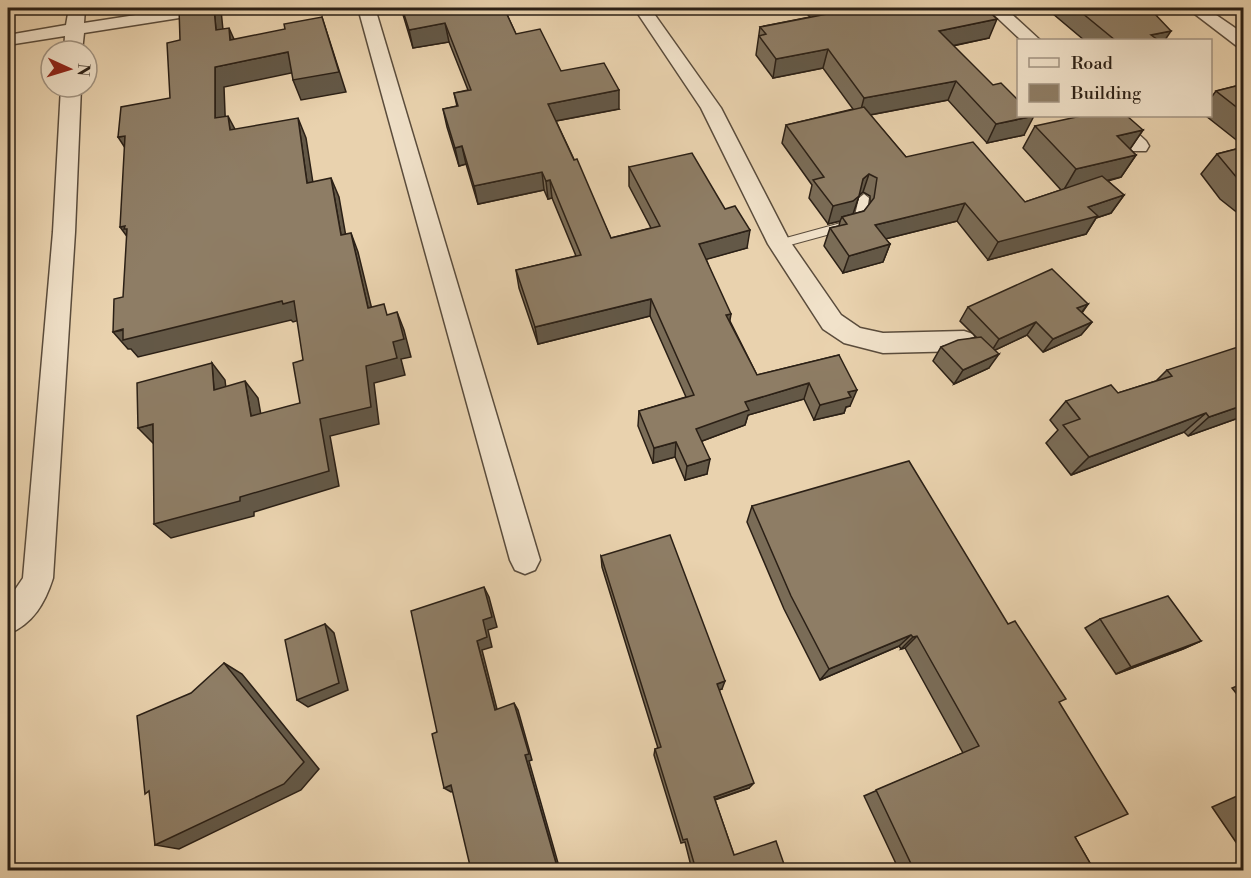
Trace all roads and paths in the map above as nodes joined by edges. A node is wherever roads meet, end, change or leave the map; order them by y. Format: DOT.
graph roads {
  1 [pos="77,8"];
  2 [pos="211,8"];
  3 [pos="366,8"];
  4 [pos="642,8"];
  5 [pos="995,8"];
  6 [pos="1195,8"];
  7 [pos="74,31"];
  8 [pos="74,39"];
  9 [pos="1030,39"];
  10 [pos="8,40"];
  11 [pos="1244,43"];
  12 [pos="70,99"];
  13 [pos="1109,117"];
  14 [pos="1139,146"];
  15 [pos="864,198"];
  16 [pos="779,244"];
  17 [pos="964,341"];
  18 [pos="525,560"];
  19 [pos="8,620"];
  1 -- 7 [label="street"];
  2 -- 7 [label="street"];
  3 -- 18 [label="street"];
  4 -- 16 [label="street"];
  5 -- 9 [label="street"];
  6 -- 11 [label="street"];
  7 -- 8 [label="street"];
  7 -- 10 [label="street"];
  12 -- 19 [label="street"];
  13 -- 14 [label="street"];
  15 -- 16 [label="lane"];
  16 -- 17 [label="street"];
}
